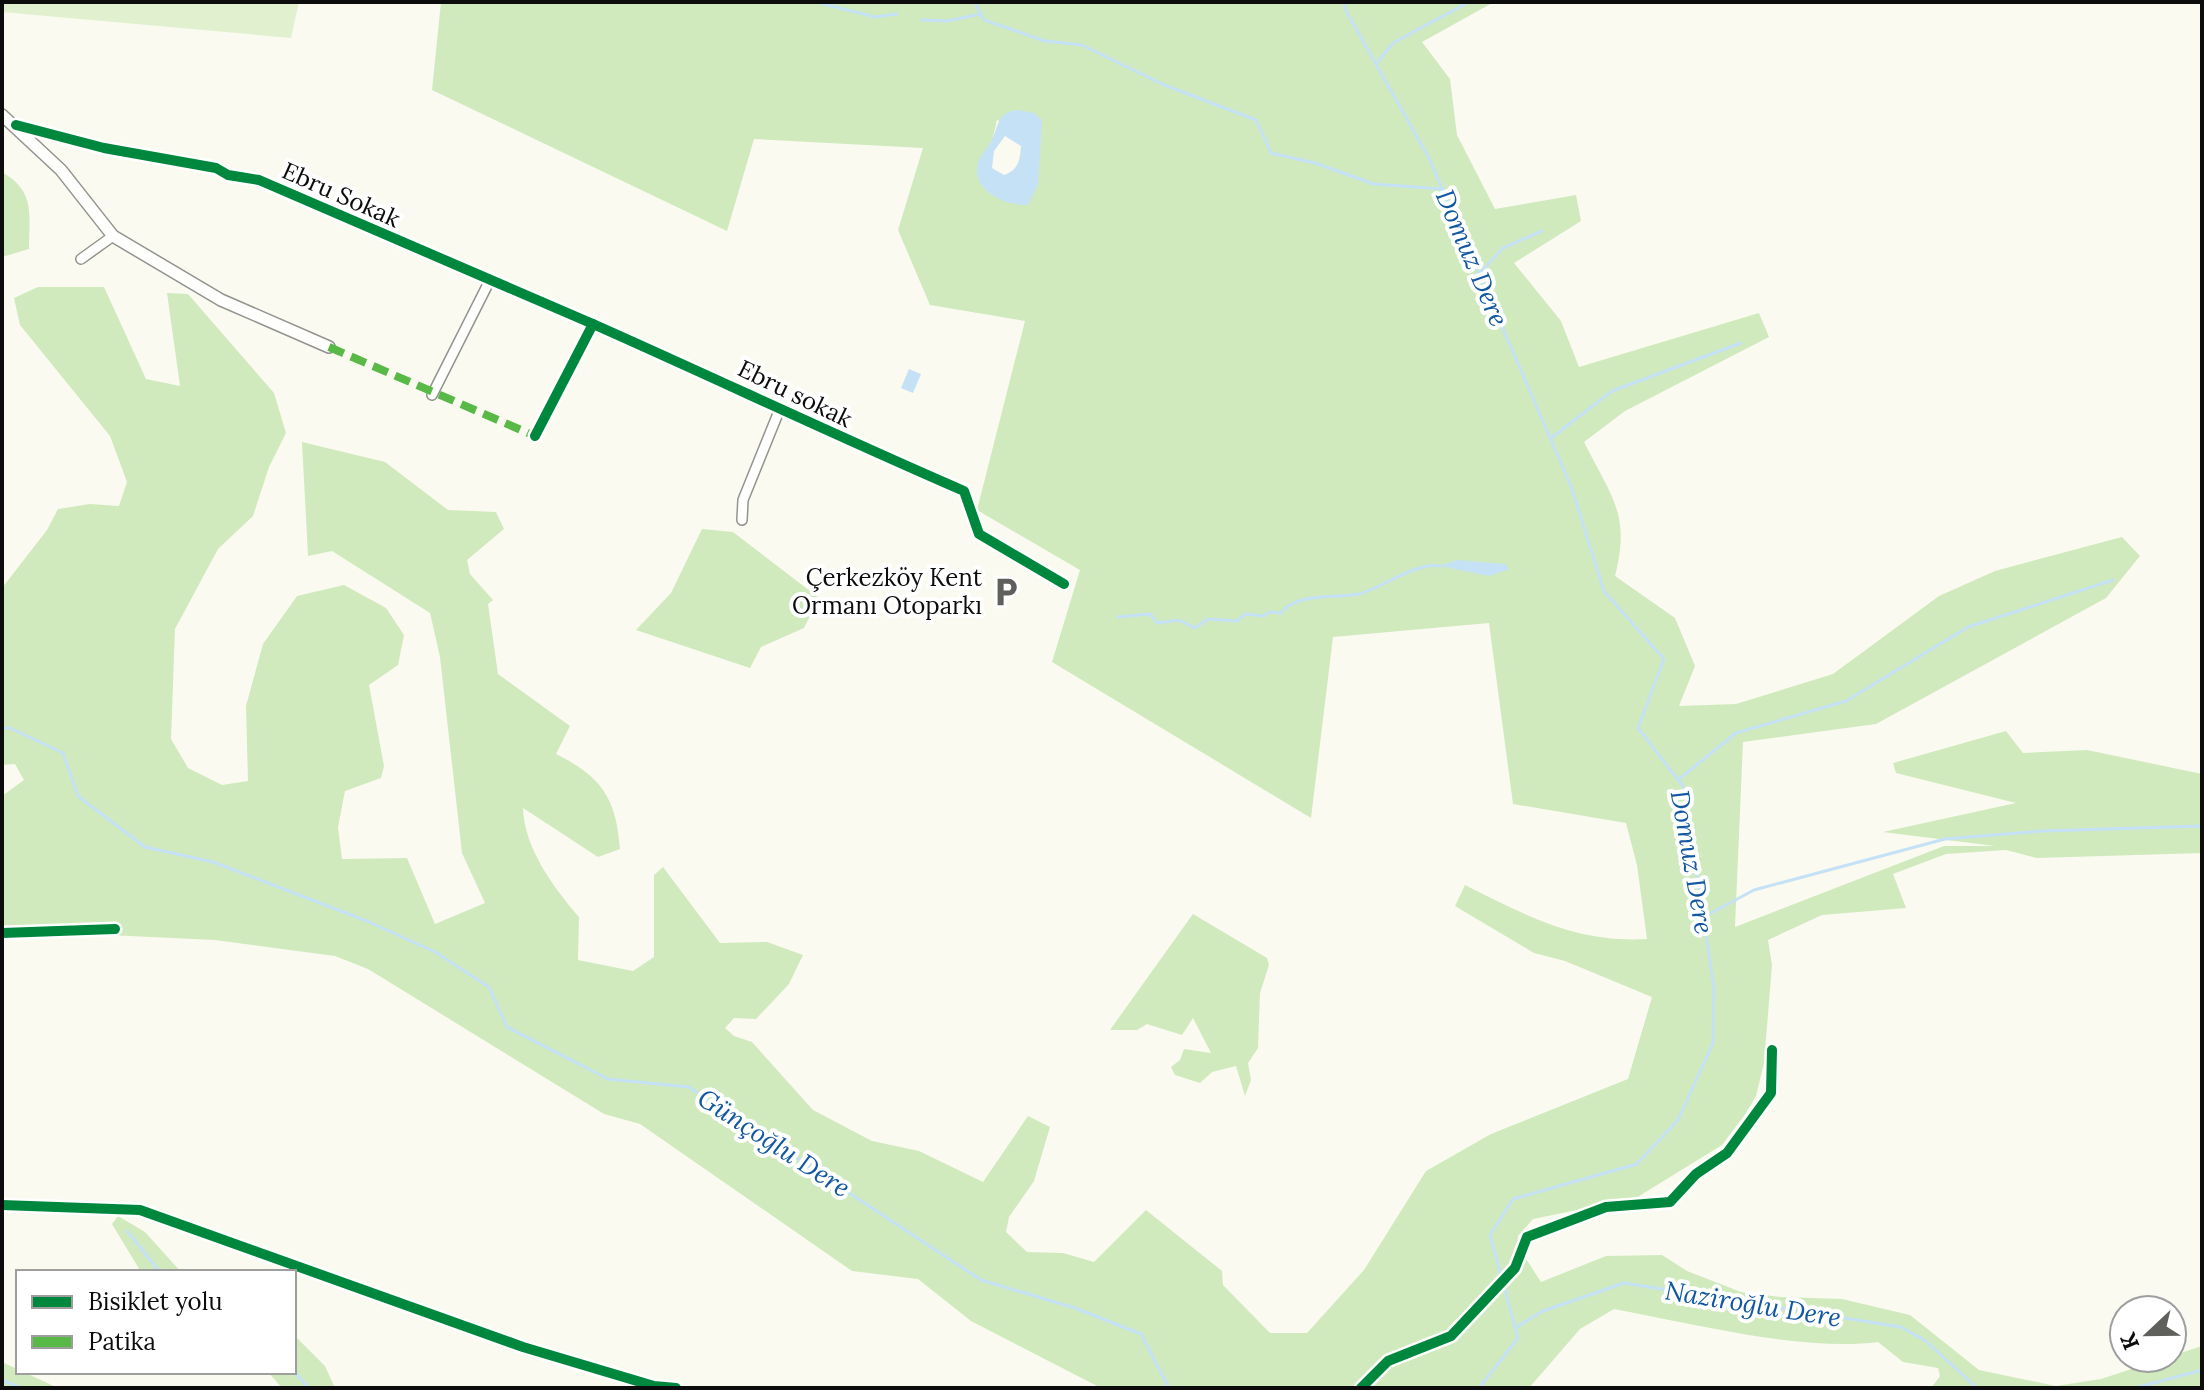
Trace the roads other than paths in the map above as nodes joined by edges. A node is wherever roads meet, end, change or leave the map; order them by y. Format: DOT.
graph roads {
  1 [pos="2,115"];
  2 [pos="16,125"];
  3 [pos="113,236"];
  4 [pos="81,259"];
  5 [pos="490,280"];
  6 [pos="593,324"];
  7 [pos="329,347"];
  8 [pos="432,395"];
  9 [pos="779,411"];
  10 [pos="535,436"];
  11 [pos="742,520"];
  12 [pos="1064,584"];
  13 [pos="115,929"];
  14 [pos="2,933"];
  15 [pos="1772,1050"];
  16 [pos="2,1205"];
  17 [pos="676,1388"];
  18 [pos="1361,1388"];
  1 -- 2 [label="street"];
  2 -- 3 [label="street"];
  2 -- 5 [label="street, Ebru Sokak"];
  3 -- 4 [label="street"];
  3 -- 7 [label="street"];
  5 -- 6 [label="street, Ebru Sokak"];
  5 -- 8 [label="street"];
  6 -- 9 [label="street, Ebru sokak"];
  6 -- 10 [label="street"];
  9 -- 11 [label="street"];
  9 -- 12 [label="street, Ebru sokak"];
  13 -- 14 [label="street"];
  15 -- 18 [label="street"];
  16 -- 17 [label="street"];
}
